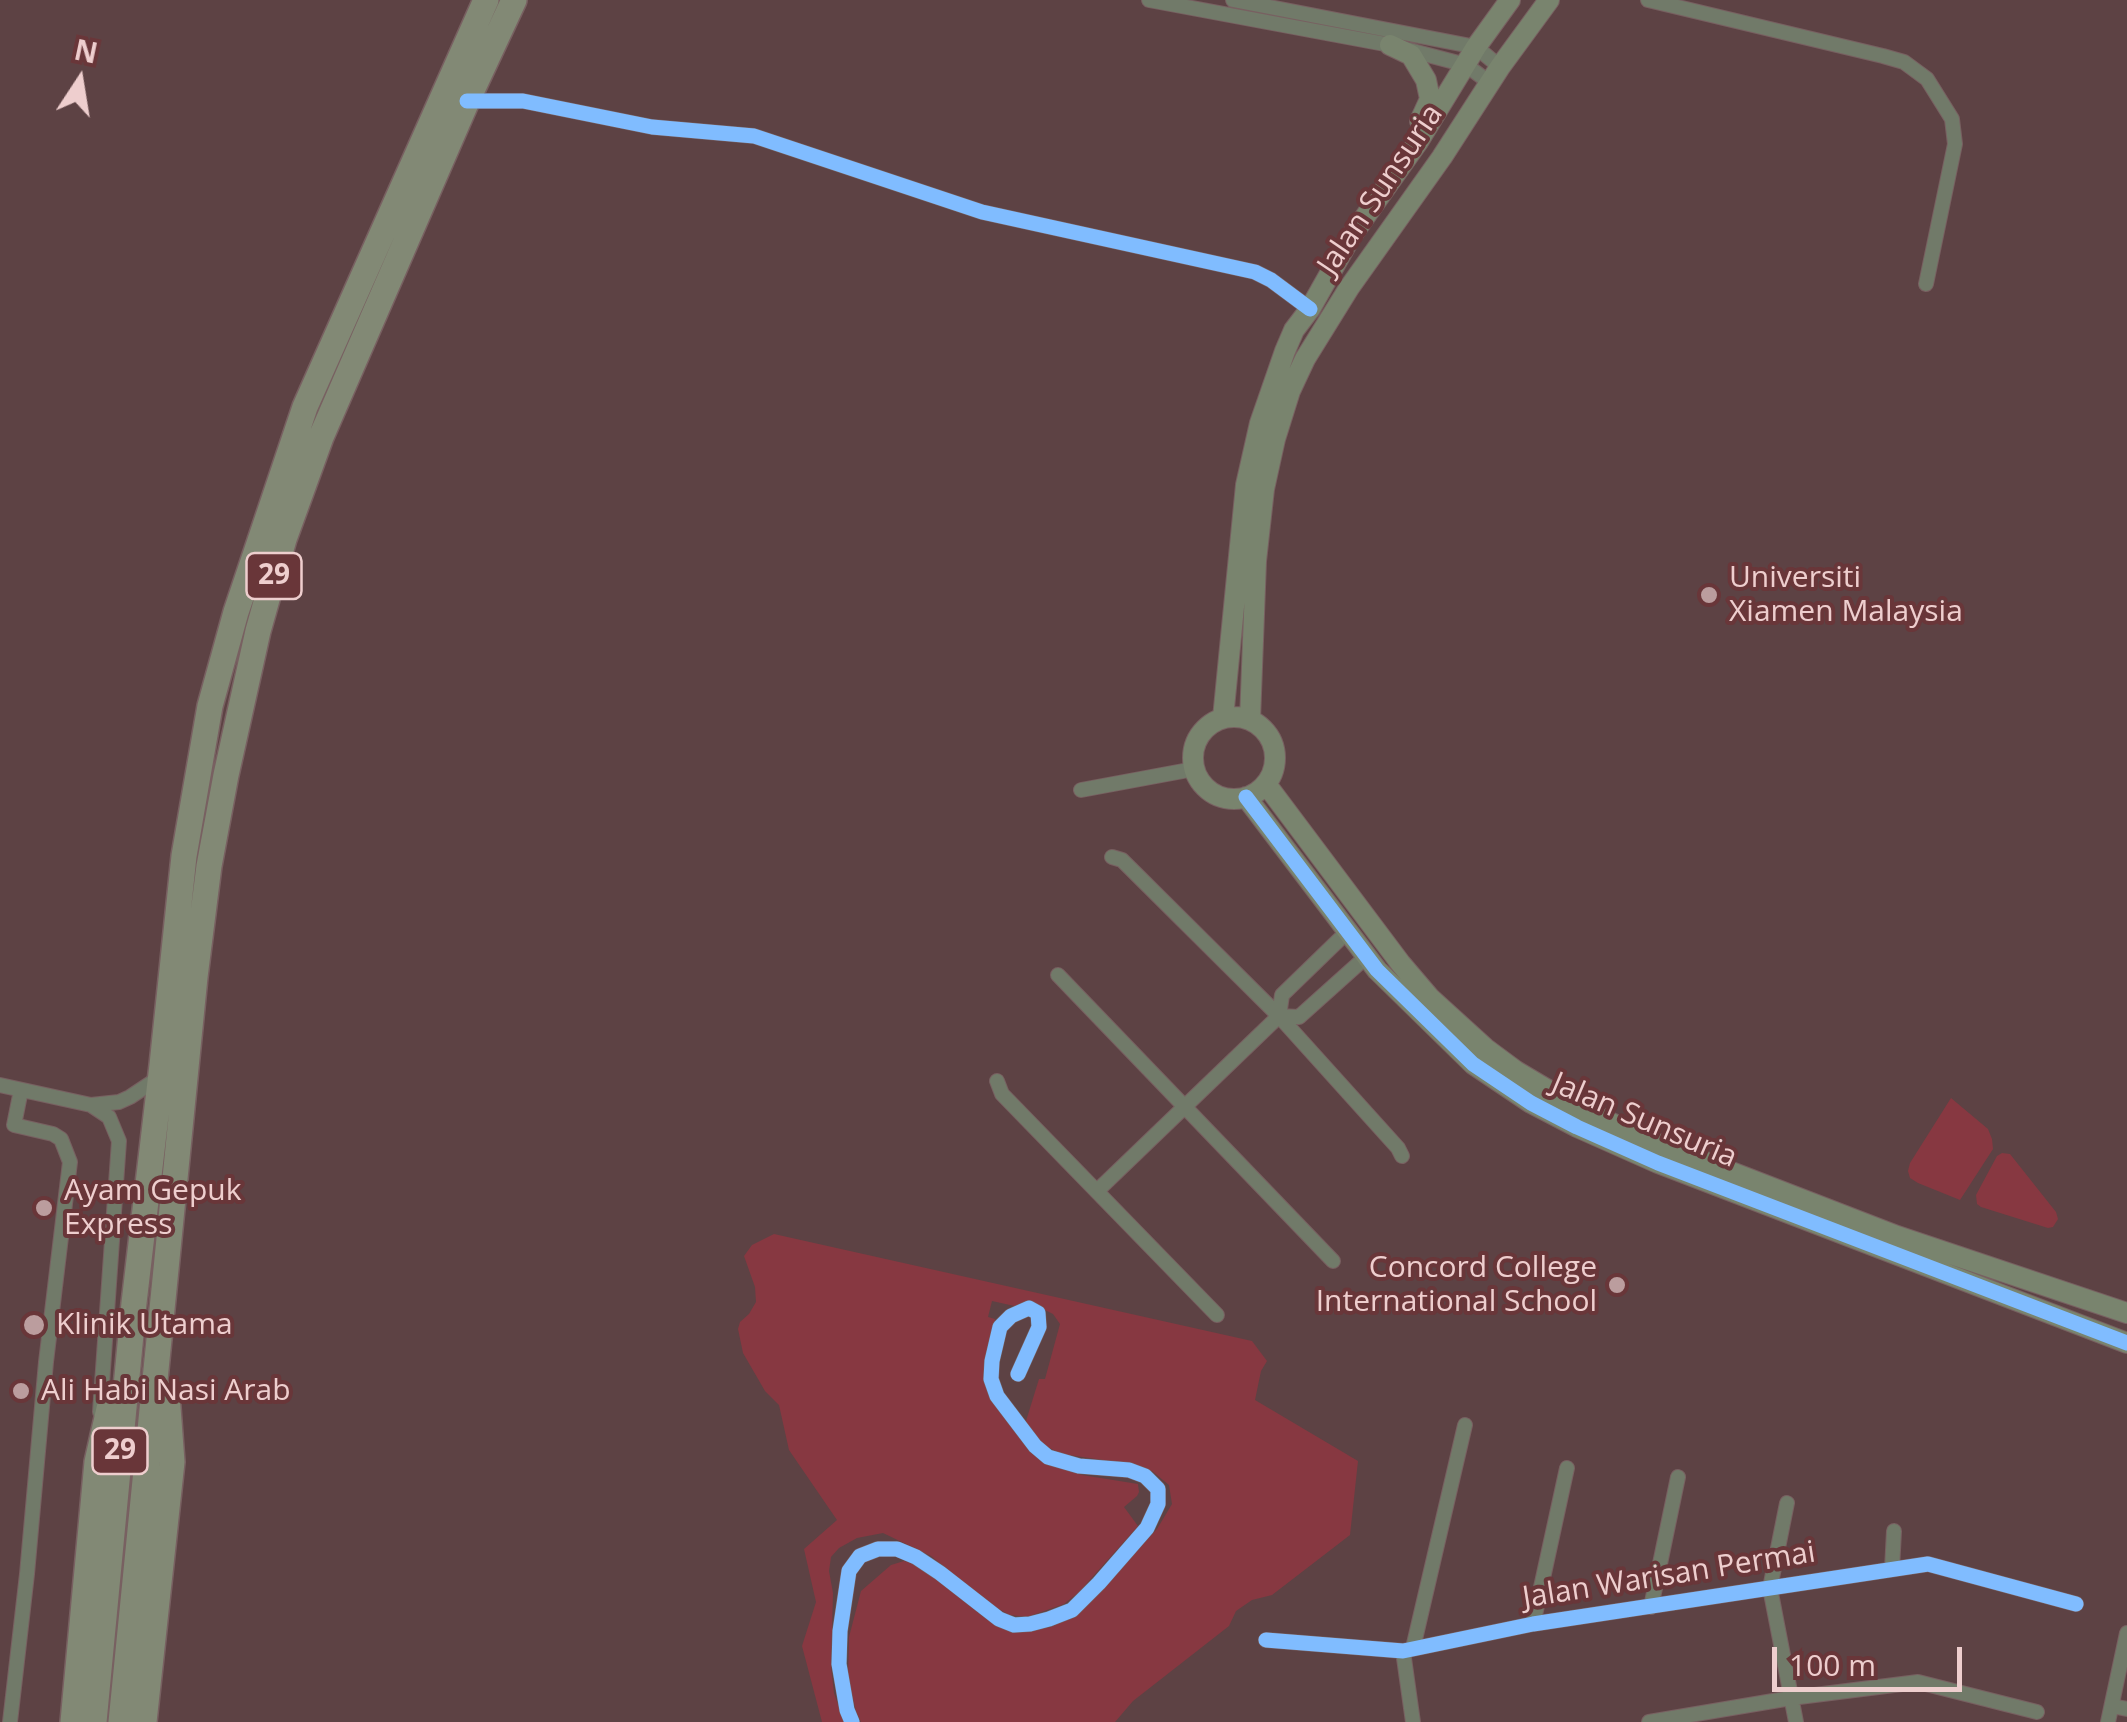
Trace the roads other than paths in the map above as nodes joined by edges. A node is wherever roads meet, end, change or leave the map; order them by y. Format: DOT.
graph roads {
  1 [pos="486,0"];
  2 [pos="514,0"];
  3 [pos="1149,0"];
  4 [pos="1233,0"];
  5 [pos="1510,0"];
  6 [pos="1549,0"];
  7 [pos="1648,0"];
  8 [pos="1390,45"];
  9 [pos="1471,56"];
  10 [pos="1495,75"];
  11 [pos="467,101"];
  12 [pos="1350,238"];
  13 [pos="1926,284"];
  14 [pos="1310,308"];
  15 [pos="1224,718"];
  16 [pos="1250,720"];
  17 [pos="1194,769"];
  18 [pos="1266,784"];
  19 [pos="1081,790"];
  20 [pos="1246,797"];
  21 [pos="1112,856"];
  22 [pos="1348,932"];
  23 [pos="1367,956"];
  24 [pos="1058,975"];
  25 [pos="1278,1016"];
  26 [pos="161,1076"];
  27 [pos="996,1081"];
  28 [pos="0,1085"];
  29 [pos="21,1090"];
  30 [pos="92,1105"];
  31 [pos="1185,1106"];
  32 [pos="1402,1156"];
  33 [pos="1096,1191"];
  34 [pos="1333,1261"];
  35 [pos="134,1302"];
  36 [pos="2127,1313"];
  37 [pos="1218,1315"];
  38 [pos="162,1324"];
  39 [pos="2127,1343"];
  40 [pos="1018,1374"];
  41 [pos="1465,1425"];
  42 [pos="97,1462"];
  43 [pos="1568,1468"];
  44 [pos="1678,1477"];
  45 [pos="1787,1504"];
  46 [pos="1894,1531"];
  47 [pos="1892,1569"];
  48 [pos="1770,1588"];
  49 [pos="2076,1604"];
  50 [pos="1651,1607"];
  51 [pos="1533,1624"];
  52 [pos="2127,1633"];
  53 [pos="1266,1640"];
  54 [pos="1408,1649"];
  55 [pos="1792,1698"];
  56 [pos="2119,1708"];
  57 [pos="2037,1712"];
  58 [pos="10,1722"];
  59 [pos="73,1722"];
  60 [pos="94,1722"];
  61 [pos="121,1722"];
  62 [pos="144,1722"];
  63 [pos="852,1722"];
  64 [pos="1413,1722"];
  65 [pos="1649,1722"];
  66 [pos="1796,1722"];
  67 [pos="2108,1722"];
  1 -- 26 [label="highway, 29"];
  2 -- 11 [label="highway, 29"];
  3 -- 8 [label="street"];
  4 -- 9 [label="street"];
  5 -- 9 [label="street, Jalan Sunsuria"];
  6 -- 10 [label="street, Jalan Sunsuria"];
  7 -- 13 [label="street"];
  8 -- 9 [label="street"];
  8 -- 12 [label="street"];
  9 -- 10 [label="street"];
  9 -- 12 [label="street, Jalan Sunsuria"];
  10 -- 16 [label="street, Jalan Sunsuria"];
  11 -- 14 [label="street"];
  11 -- 38 [label="highway, 29"];
  12 -- 14 [label="street, Jalan Sunsuria"];
  14 -- 15 [label="street, Jalan Sunsuria"];
  15 -- 16 [label="street"];
  15 -- 17 [label="street"];
  16 -- 18 [label="street"];
  17 -- 19 [label="street"];
  17 -- 20 [label="street"];
  18 -- 20 [label="street"];
  18 -- 36 [label="street, Jalan Sunsuria"];
  20 -- 22 [label="street, Jalan Sunsuria"];
  21 -- 25 [label="street"];
  22 -- 23 [label="street, Jalan Sunsuria"];
  22 -- 25 [label="street"];
  23 -- 25 [label="street"];
  23 -- 39 [label="street, Jalan Sunsuria"];
  24 -- 31 [label="street"];
  25 -- 31 [label="street"];
  25 -- 32 [label="street"];
  26 -- 30 [label="street"];
  26 -- 35 [label="highway, 29"];
  27 -- 33 [label="street"];
  28 -- 29 [label="street"];
  29 -- 30 [label="street"];
  29 -- 58 [label="street"];
  30 -- 42 [label="street"];
  31 -- 33 [label="street"];
  31 -- 34 [label="street"];
  33 -- 37 [label="street"];
  35 -- 42 [label="highway"];
  35 -- 60 [label="highway, 29"];
  38 -- 61 [label="highway, 29"];
  38 -- 62 [label="highway"];
  40 -- 63 [label="street"];
  41 -- 54 [label="street"];
  42 -- 59 [label="highway"];
  43 -- 51 [label="street"];
  44 -- 50 [label="street"];
  45 -- 48 [label="street"];
  46 -- 47 [label="street"];
  47 -- 48 [label="street, Jalan Warisan Permai"];
  47 -- 49 [label="street, Jalan Warisan Permai"];
  48 -- 50 [label="street, Jalan Warisan Permai"];
  48 -- 55 [label="street"];
  50 -- 51 [label="street, Jalan Warisan Permai"];
  51 -- 54 [label="street, Jalan Warisan Permai"];
  52 -- 56 [label="street"];
  53 -- 54 [label="street, Jalan Warisan Permai"];
  54 -- 64 [label="street"];
  55 -- 57 [label="street"];
  55 -- 65 [label="street"];
  55 -- 66 [label="street"];
  56 -- 67 [label="street"];
}
